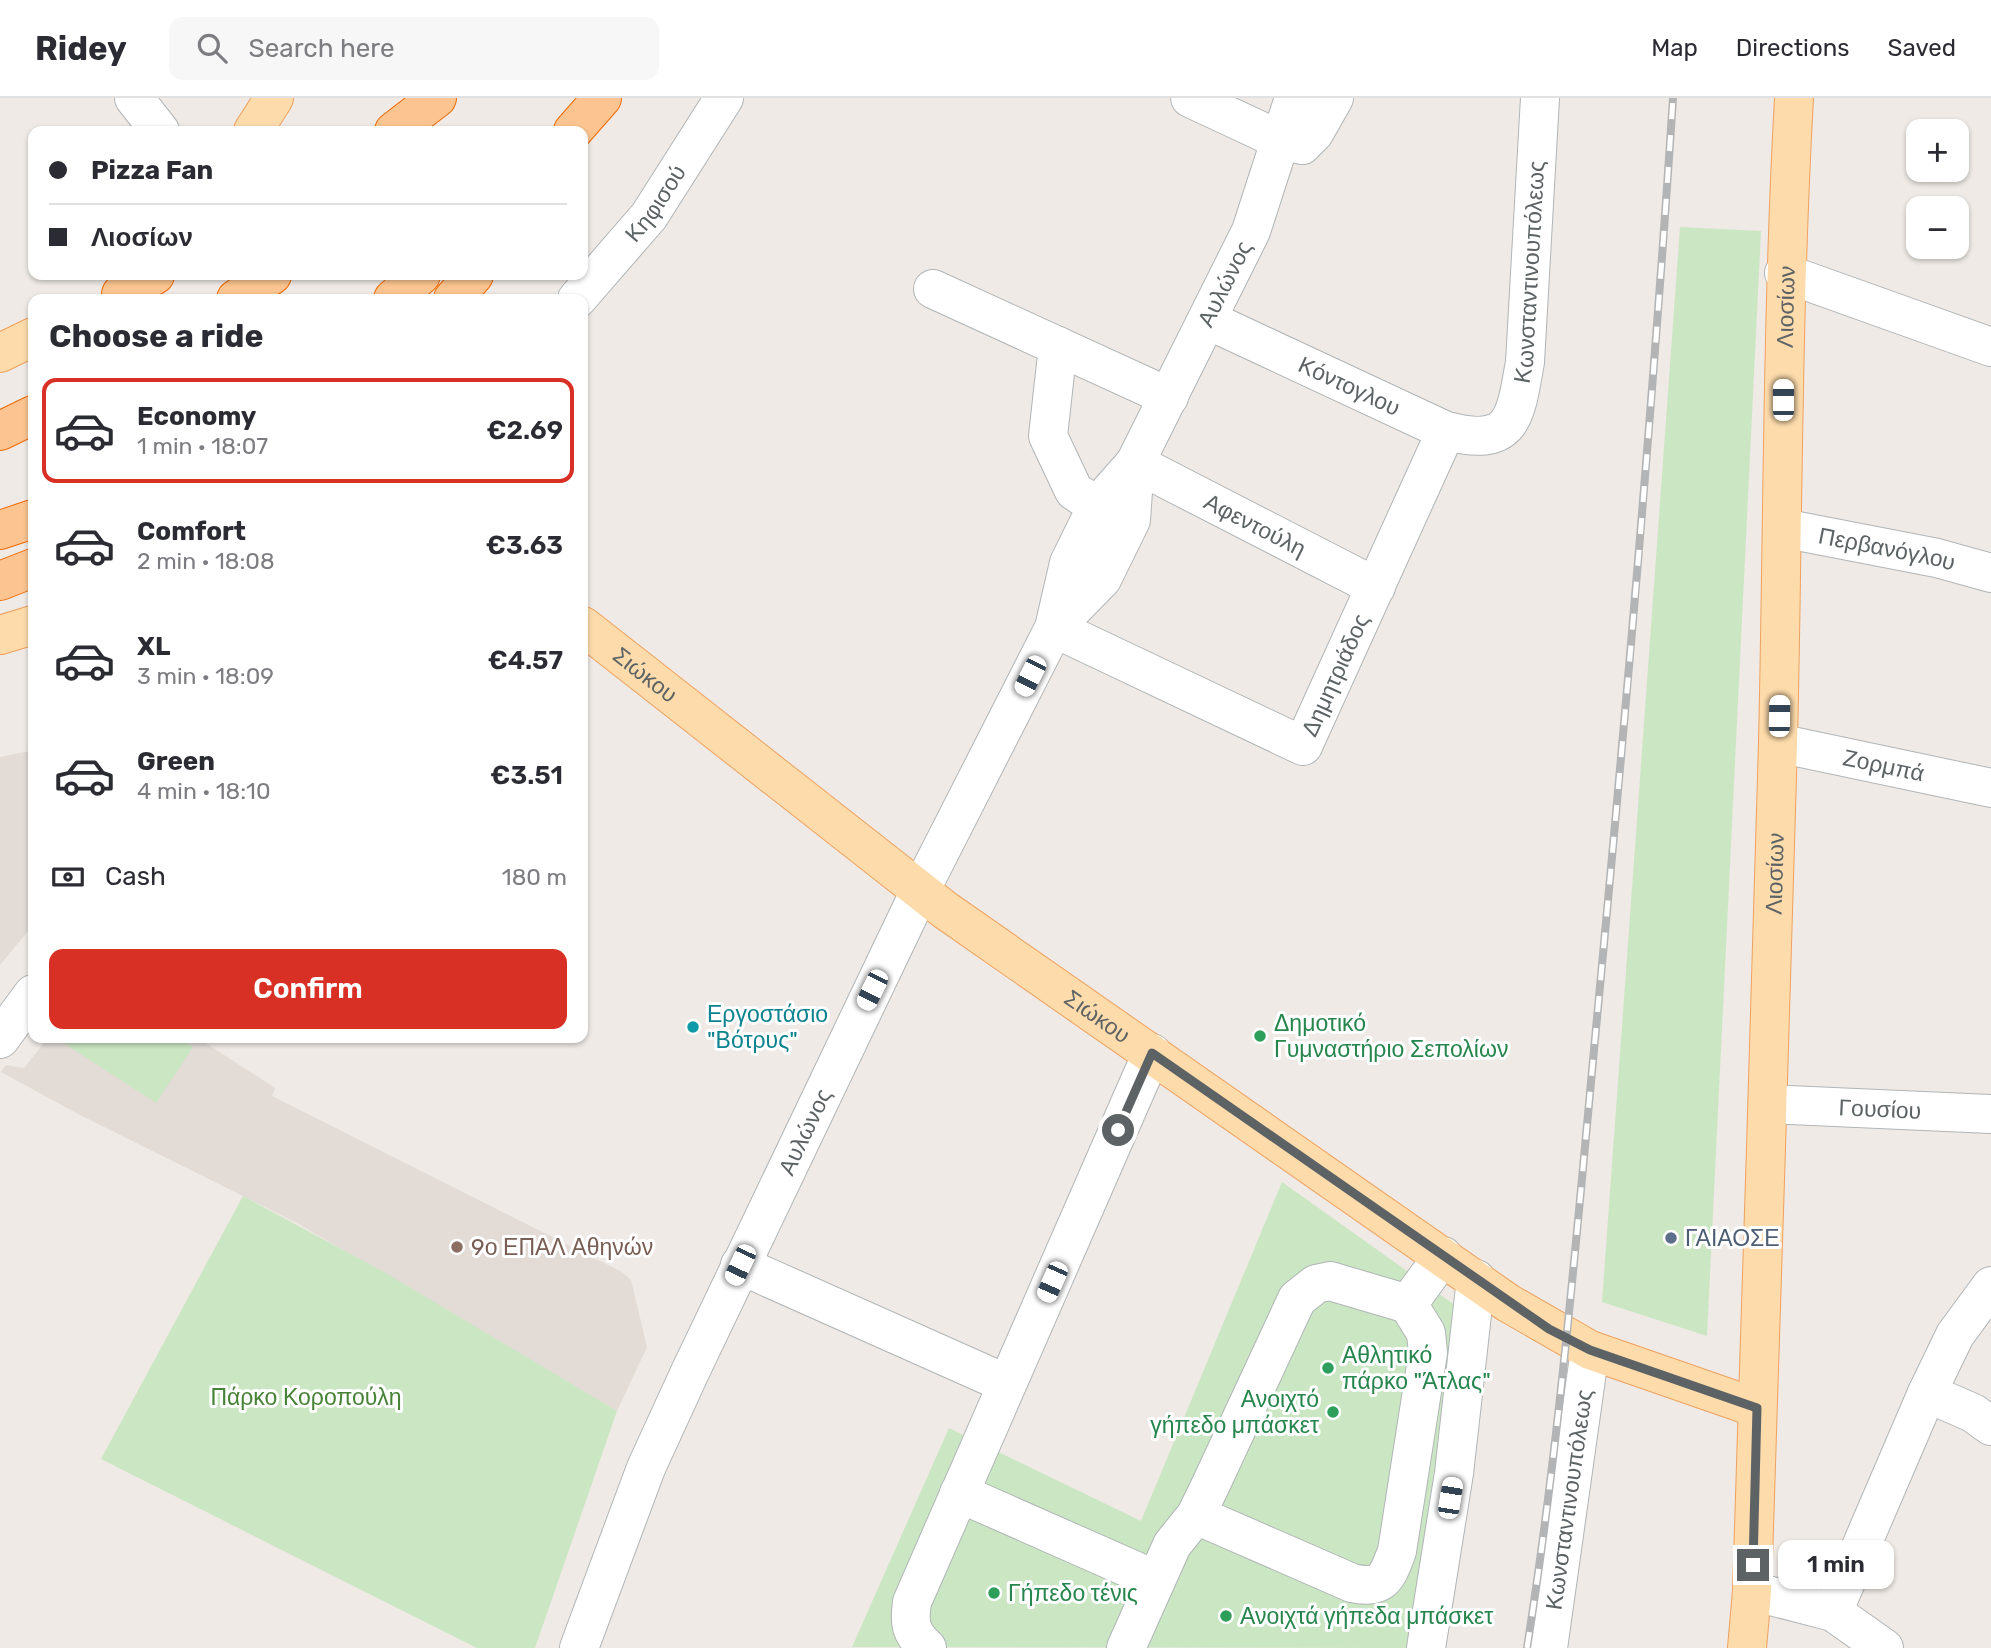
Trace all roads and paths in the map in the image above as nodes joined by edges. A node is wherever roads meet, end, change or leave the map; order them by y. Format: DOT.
graph roads {
  1 [pos="134,98"];
  2 [pos="274,98"];
  3 [pos="437,98"];
  4 [pos="462,98"];
  5 [pos="724,98"];
  6 [pos="1191,98"];
  7 [pos="1294,98"];
  8 [pos="1334,98"];
  9 [pos="1540,98"];
  10 [pos="1794,98"];
  11 [pos="156,126"];
  12 [pos="256,126"];
  13 [pos="401,126"];
  14 [pos="438,126"];
  15 [pos="1280,140"];
  16 [pos="1784,273"];
  17 [pos="144,280"];
  18 [pos="264,280"];
  19 [pos="415,280"];
  20 [pos="470,280"];
  21 [pos="123,289"];
  22 [pos="933,289"];
  23 [pos="244,294"];
  24 [pos="399,294"];
  25 [pos="457,294"];
  26 [pos="581,294"];
  27 [pos="1208,320"];
  28 [pos="28,339"];
  29 [pos="1058,346"];
  30 [pos="1991,347"];
  31 [pos="0,353"];
  32 [pos="1169,397"];
  33 [pos="28,417"];
  34 [pos="0,431"];
  35 [pos="1446,431"];
  36 [pos="1494,435"];
  37 [pos="1135,463"];
  38 [pos="1097,506"];
  39 [pos="28,521"];
  40 [pos="1782,528"];
  41 [pos="0,530"];
  42 [pos="28,570"];
  43 [pos="1991,573"];
  44 [pos="0,582"];
  45 [pos="1376,587"];
  46 [pos="28,627"];
  47 [pos="1054,628"];
  48 [pos="588,630"];
  49 [pos="0,635"];
  50 [pos="1778,743"];
  51 [pos="1991,788"];
  52 [pos="920,891"];
  53 [pos="28,1001"];
  54 [pos="0,1038"];
  55 [pos="1152,1053"];
  56 [pos="1768,1104"];
  57 [pos="1991,1114"];
  58 [pos="1443,1256"];
  59 [pos="740,1265"];
  60 [pos="1476,1279"];
  61 [pos="1991,1286"];
  62 [pos="1408,1304"];
  63 [pos="1590,1350"];
  64 [pos="1007,1384"];
  65 [pos="1927,1392"];
  66 [pos="1757,1408"];
  67 [pos="1991,1426"];
  68 [pos="959,1493"];
  69 [pos="1196,1515"];
  70 [pos="1156,1580"];
  71 [pos="1752,1591"];
  72 [pos="1833,1612"];
  73 [pos="579,1648"];
  74 [pos="926,1648"];
  75 [pos="1126,1648"];
  76 [pos="1426,1648"];
  77 [pos="1548,1648"];
  78 [pos="1747,1648"];
  79 [pos="1884,1648"];
  1 -- 11 [label="street"];
  2 -- 12 [label="main road"];
  3 -- 13 [label="highway"];
  4 -- 14 [label="highway"];
  5 -- 26 [label="street, Κηφισού"];
  6 -- 15 [label="street"];
  7 -- 15 [label="street, Αυλώνος"];
  8 -- 15 [label="street"];
  9 -- 36 [label="street, Κωνσταντινουπόλεως"];
  10 -- 16 [label="main road, Λιοσίων"];
  15 -- 27 [label="street, Αυλώνος"];
  16 -- 30 [label="street"];
  16 -- 40 [label="main road, Λιοσίων"];
  17 -- 21 [label="highway"];
  18 -- 23 [label="highway"];
  19 -- 24 [label="highway"];
  20 -- 25 [label="highway"];
  22 -- 29 [label="street"];
  27 -- 32 [label="street, Αυλώνος"];
  27 -- 35 [label="street, Κόντογλου"];
  28 -- 31 [label="main road"];
  29 -- 32 [label="street"];
  29 -- 38 [label="street"];
  32 -- 37 [label="street, Αυλώνος"];
  33 -- 34 [label="highway"];
  35 -- 36 [label="street, Κόντογλου"];
  35 -- 45 [label="street, Δημητριάδος"];
  37 -- 38 [label="street, Αυλώνος"];
  37 -- 45 [label="street, Αφεντούλη"];
  37 -- 47 [label="street, Αυλώνος"];
  38 -- 47 [label="street, Αυλώνος"];
  39 -- 41 [label="highway"];
  40 -- 43 [label="street, Περβανόγλου"];
  40 -- 50 [label="main road, Λιοσίων"];
  42 -- 44 [label="highway"];
  45 -- 47 [label="street, Δημητριάδος"];
  46 -- 49 [label="main road"];
  47 -- 52 [label="street, Αυλώνος"];
  48 -- 52 [label="main road, Σιώκου"];
  50 -- 51 [label="street, Ζορμπά"];
  50 -- 56 [label="main road, Λιοσίων"];
  52 -- 55 [label="main road, Σιώκου"];
  52 -- 59 [label="street, Αυλώνος"];
  53 -- 54 [label="street"];
  55 -- 58 [label="main road, Σιώκου"];
  55 -- 64 [label="street"];
  56 -- 57 [label="street, Γουσίου"];
  56 -- 66 [label="main road, Λιοσίων"];
  58 -- 60 [label="main road, Σιώκου"];
  58 -- 62 [label="street"];
  59 -- 64 [label="street"];
  59 -- 73 [label="street, Αυλώνος"];
  60 -- 63 [label="main road, Σιώκου"];
  60 -- 76 [label="street"];
  61 -- 65 [label="street"];
  62 -- 69 [label="street"];
  62 -- 69 [label="street"];
  63 -- 66 [label="main road, Σιώκου"];
  63 -- 77 [label="street, Κωνσταντινουπόλεως"];
  64 -- 68 [label="street"];
  65 -- 67 [label="street"];
  65 -- 72 [label="street"];
  66 -- 71 [label="main road, Λιοσίων"];
  68 -- 70 [label="street"];
  68 -- 74 [label="street"];
  69 -- 70 [label="street"];
  70 -- 75 [label="street"];
  71 -- 72 [label="street"];
  71 -- 78 [label="main road, Λιοσίων"];
  72 -- 79 [label="street"];
}
